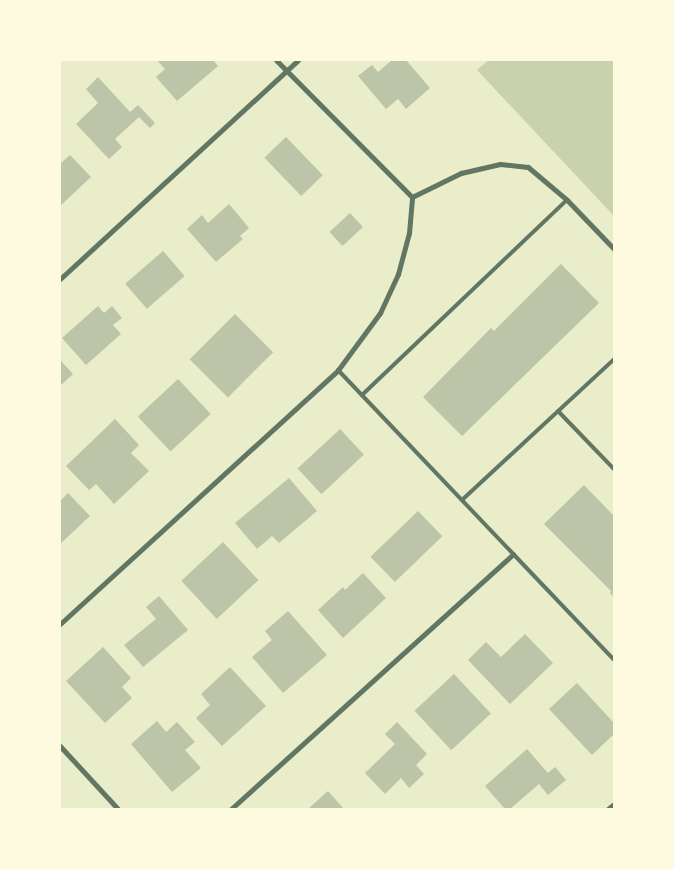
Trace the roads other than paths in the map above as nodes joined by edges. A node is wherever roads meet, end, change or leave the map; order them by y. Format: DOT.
graph roads {
  1 [pos="276,60"];
  2 [pos="298,60"];
  3 [pos="286,70"];
  4 [pos="412,197"];
  5 [pos="568,200"];
  6 [pos="614,249"];
  7 [pos="60,279"];
  8 [pos="614,359"];
  9 [pos="338,370"];
  10 [pos="362,395"];
  11 [pos="558,411"];
  12 [pos="614,469"];
  13 [pos="462,500"];
  14 [pos="513,554"];
  15 [pos="60,624"];
  16 [pos="614,660"];
  17 [pos="60,746"];
  18 [pos="614,804"];
  19 [pos="118,809"];
  20 [pos="230,809"];
  21 [pos="608,809"];
  1 -- 3 [label="street"];
  2 -- 3 [label="street"];
  3 -- 4 [label="street"];
  3 -- 7 [label="street"];
  4 -- 5 [label="street"];
  4 -- 9 [label="street"];
  5 -- 6 [label="street"];
  5 -- 10 [label="lane"];
  8 -- 11 [label="lane"];
  9 -- 10 [label="lane"];
  9 -- 15 [label="street"];
  10 -- 13 [label="lane"];
  11 -- 12 [label="lane"];
  11 -- 13 [label="lane"];
  13 -- 14 [label="lane"];
  14 -- 16 [label="lane"];
  14 -- 20 [label="street"];
  17 -- 19 [label="street"];
  18 -- 21 [label="street"];
}
